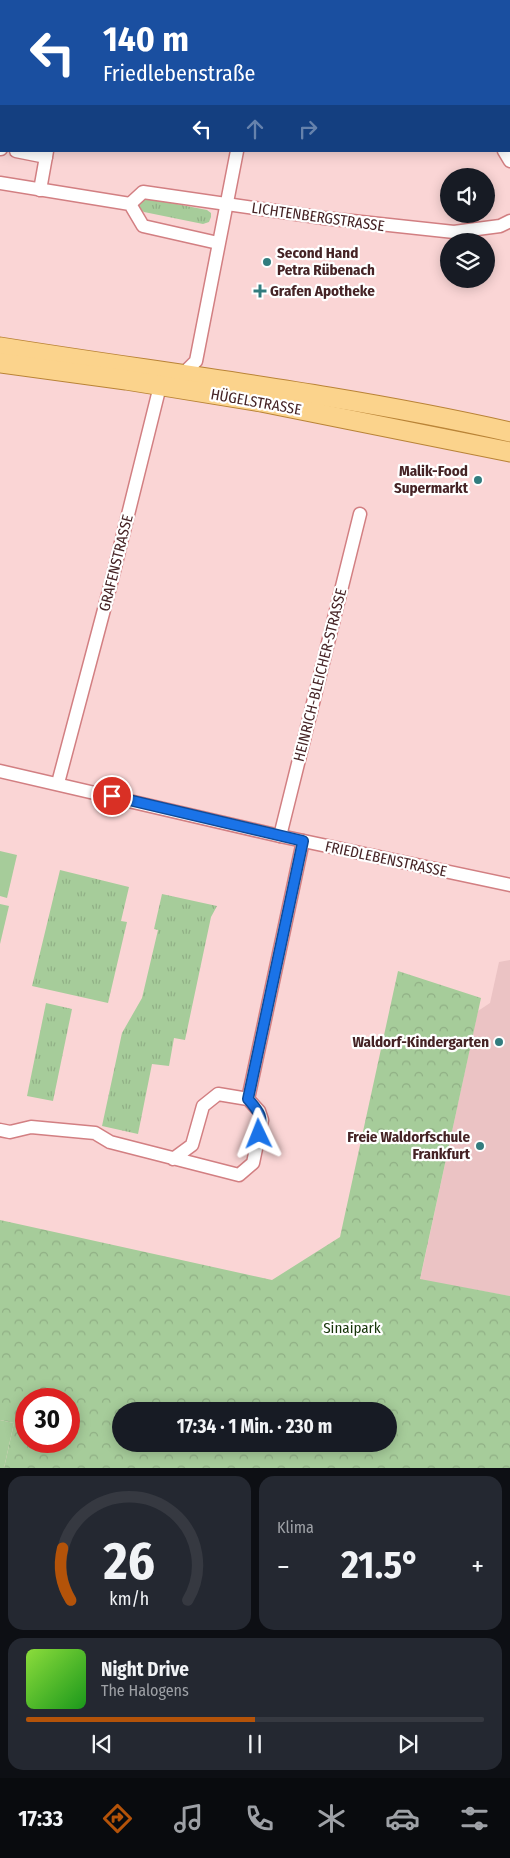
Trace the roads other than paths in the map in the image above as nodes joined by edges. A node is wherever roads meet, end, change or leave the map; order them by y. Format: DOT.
graph roads {
  1 [pos="26,152"];
  2 [pos="237,152"];
  3 [pos="46,154"];
  4 [pos="0,183"];
  5 [pos="40,190"];
  6 [pos="130,204"];
  7 [pos="227,204"];
  8 [pos="510,221"];
  9 [pos="218,243"];
  10 [pos="0,347"];
  11 [pos="0,363"];
  12 [pos="194,376"];
  13 [pos="160,386"];
  14 [pos="510,432"];
  15 [pos="510,452"];
  16 [pos="360,514"];
  17 [pos="0,771"];
  18 [pos="58,783"];
  19 [pos="280,836"];
  20 [pos="303,841"];
  21 [pos="510,885"];
  22 [pos="248,1099"];
  23 [pos="0,1130"];
  24 [pos="192,1145"];
  25 [pos="173,1159"];
  26 [pos="203,1166"];
  1 -- 3 [label="street"];
  2 -- 7 [label="street"];
  3 -- 5 [label="street"];
  4 -- 5 [label="street"];
  5 -- 6 [label="street"];
  6 -- 7 [label="street, LICHTENBERGSTRASSE"];
  6 -- 9 [label="street"];
  7 -- 8 [label="street, LICHTENBERGSTRASSE"];
  7 -- 9 [label="street"];
  9 -- 12 [label="street"];
  10 -- 12 [label="main road, HÜGELSTRASSE"];
  11 -- 13 [label="main road, HÜGELSTRASSE"];
  12 -- 13 [label="main road, HÜGELSTRASSE"];
  12 -- 13 [label="street"];
  12 -- 14 [label="main road, HÜGELSTRASSE"];
  12 -- 15 [label="main road, HÜGELSTRASSE"];
  13 -- 18 [label="street, GRAFENSTRASSE"];
  16 -- 19 [label="street, HEINRICH-BLEICHER-STRASSE"];
  17 -- 18 [label="street, FRIEDLEBENSTRASSE"];
  18 -- 19 [label="street, FRIEDLEBENSTRASSE"];
  19 -- 20 [label="street, FRIEDLEBENSTRASSE"];
  20 -- 21 [label="street, FRIEDLEBENSTRASSE"];
  20 -- 22 [label="street"];
  22 -- 24 [label="street"];
  22 -- 26 [label="street"];
  23 -- 25 [label="street"];
  24 -- 25 [label="street"];
  24 -- 26 [label="street"];
  25 -- 26 [label="street"];
}
